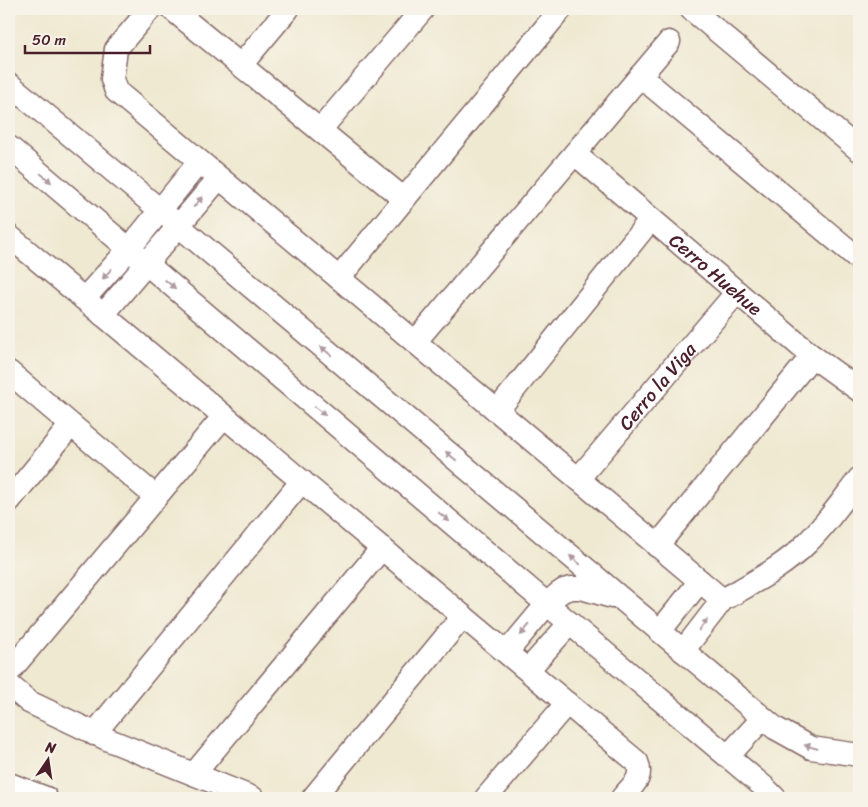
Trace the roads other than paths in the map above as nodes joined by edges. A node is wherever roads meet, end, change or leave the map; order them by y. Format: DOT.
graph roads {
  1 [pos="150,9"];
  2 [pos="172,9"];
  3 [pos="288,9"];
  4 [pos="423,9"];
  5 [pos="561,9"];
  6 [pos="691,9"];
  7 [pos="669,42"];
  8 [pos="241,65"];
  9 [pos="640,76"];
  10 [pos="9,84"];
  11 [pos="320,130"];
  12 [pos="9,147"];
  13 [pos="859,150"];
  14 [pos="575,154"];
  15 [pos="199,162"];
  16 [pos="219,178"];
  17 [pos="404,199"];
  18 [pos="160,210"];
  19 [pos="651,219"];
  20 [pos="178,226"];
  21 [pos="9,236"];
  22 [pos="129,249"];
  23 [pos="859,259"];
  24 [pos="146,264"];
  25 [pos="339,278"];
  26 [pos="737,292"];
  27 [pos="84,299"];
  28 [pos="103,315"];
  29 [pos="415,342"];
  30 [pos="812,356"];
  31 [pos="9,372"];
  32 [pos="859,390"];
  33 [pos="497,411"];
  34 [pos="224,416"];
  35 [pos="71,425"];
  36 [pos="578,479"];
  37 [pos="859,479"];
  38 [pos="302,481"];
  39 [pos="156,496"];
  40 [pos="9,501"];
  41 [pos="658,546"];
  42 [pos="382,548"];
  43 [pos="700,580"];
  44 [pos="723,598"];
  45 [pos="624,602"];
  46 [pos="547,604"];
  47 [pos="463,616"];
  48 [pos="570,623"];
  49 [pos="660,631"];
  50 [pos="684,651"];
  51 [pos="507,652"];
  52 [pos="528,670"];
  53 [pos="9,672"];
  54 [pos="9,685"];
  55 [pos="567,703"];
  56 [pos="762,718"];
  57 [pos="94,734"];
  58 [pos="859,755"];
  59 [pos="728,756"];
  60 [pos="194,774"];
  61 [pos="9,784"];
  62 [pos="46,798"];
  63 [pos="253,798"];
  64 [pos="313,798"];
  65 [pos="486,798"];
  66 [pos="622,798"];
  67 [pos="775,798"];
  1 -- 15 [label="street"];
  2 -- 8 [label="street"];
  3 -- 8 [label="street"];
  4 -- 11 [label="street"];
  5 -- 17 [label="street"];
  6 -- 13 [label="street"];
  7 -- 9 [label="street"];
  8 -- 11 [label="street"];
  9 -- 14 [label="street"];
  9 -- 23 [label="street"];
  10 -- 18 [label="street"];
  11 -- 17 [label="street"];
  12 -- 22 [label="street, one-way"];
  14 -- 19 [label="street, Cerro Huehue"];
  14 -- 29 [label="street"];
  15 -- 16 [label="street"];
  15 -- 18 [label="street"];
  20 -- 16 [label="street, one-way"];
  16 -- 25 [label="street"];
  17 -- 25 [label="street"];
  18 -- 20 [label="street"];
  18 -- 22 [label="street"];
  19 -- 26 [label="street, Cerro Huehue"];
  19 -- 33 [label="street"];
  20 -- 24 [label="street"];
  45 -- 20 [label="street, one-way"];
  21 -- 27 [label="street"];
  22 -- 24 [label="street"];
  22 -- 27 [label="street, one-way"];
  24 -- 28 [label="street"];
  24 -- 46 [label="street, one-way"];
  25 -- 29 [label="street"];
  26 -- 30 [label="street, Cerro Huehue"];
  26 -- 36 [label="street, Cerro la Viga"];
  27 -- 28 [label="street"];
  28 -- 34 [label="street"];
  29 -- 33 [label="street"];
  30 -- 32 [label="street, Cerro Huehue"];
  30 -- 41 [label="street"];
  31 -- 35 [label="street"];
  33 -- 36 [label="street"];
  34 -- 38 [label="street"];
  34 -- 39 [label="street"];
  35 -- 39 [label="street"];
  35 -- 40 [label="street"];
  36 -- 41 [label="street"];
  37 -- 44 [label="street"];
  38 -- 42 [label="street"];
  38 -- 57 [label="street"];
  39 -- 53 [label="street"];
  41 -- 43 [label="street"];
  42 -- 47 [label="street"];
  42 -- 60 [label="street"];
  43 -- 44 [label="street"];
  43 -- 49 [label="street"];
  50 -- 44 [label="street, one-way"];
  45 -- 46 [label="street"];
  45 -- 49 [label="street"];
  46 -- 48 [label="street"];
  46 -- 51 [label="street, one-way"];
  47 -- 51 [label="street"];
  47 -- 64 [label="street"];
  48 -- 52 [label="street"];
  48 -- 59 [label="street"];
  49 -- 50 [label="street"];
  50 -- 56 [label="street"];
  51 -- 52 [label="street"];
  52 -- 55 [label="street"];
  54 -- 57 [label="street"];
  55 -- 65 [label="street"];
  55 -- 66 [label="street"];
  58 -- 56 [label="street, one-way"];
  56 -- 59 [label="street"];
  57 -- 60 [label="street"];
  59 -- 67 [label="street"];
  60 -- 63 [label="street"];
  61 -- 62 [label="street"];
}
